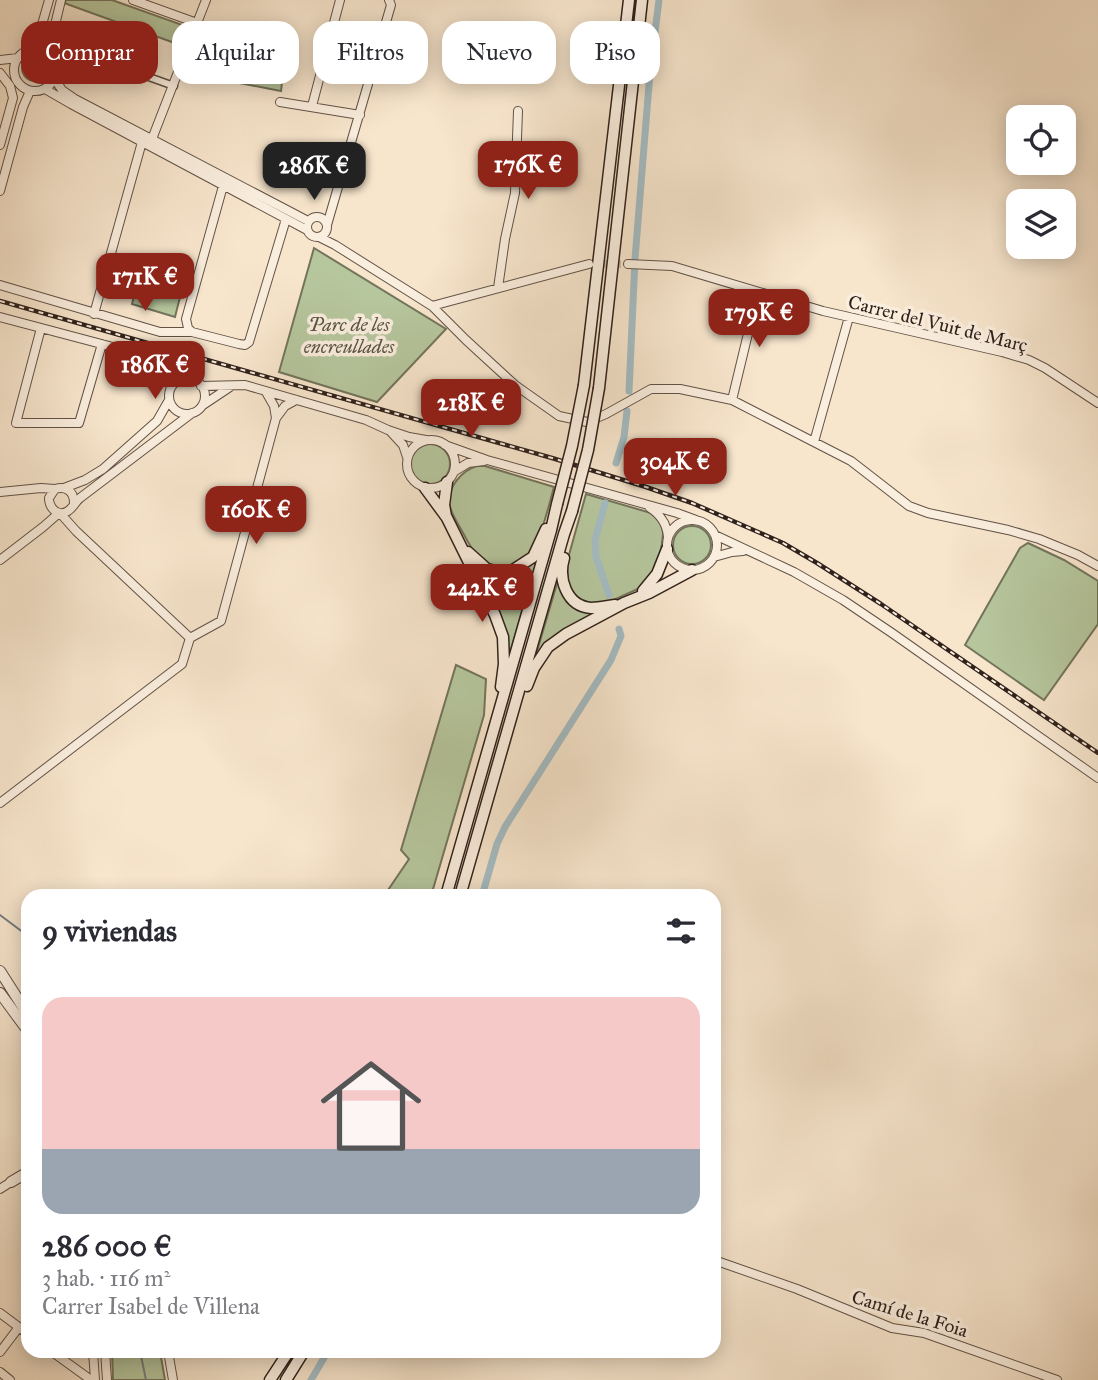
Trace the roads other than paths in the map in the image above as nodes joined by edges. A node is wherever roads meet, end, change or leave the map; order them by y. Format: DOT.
graph roads {
  1 [pos="49,0"];
  2 [pos="61,0"];
  3 [pos="133,0"];
  4 [pos="206,0"];
  5 [pos="341,0"];
  6 [pos="389,0"];
  7 [pos="629,0"];
  8 [pos="642,0"];
  9 [pos="43,21"];
  10 [pos="56,21"];
  11 [pos="191,21"];
  12 [pos="198,21"];
  13 [pos="21,56"];
  14 [pos="18,58"];
  15 [pos="0,62"];
  16 [pos="0,72"];
  17 [pos="14,74"];
  18 [pos="158,80"];
  19 [pos="51,84"];
  20 [pos="58,84"];
  21 [pos="174,86"];
  22 [pos="45,89"];
  23 [pos="30,91"];
  24 [pos="280,102"];
  25 [pos="312,106"];
  26 [pos="519,111"];
  27 [pos="360,115"];
  28 [pos="152,139"];
  29 [pos="142,142"];
  30 [pos="0,145"];
  31 [pos="223,186"];
  32 [pos="0,191"];
  33 [pos="333,207"];
  34 [pos="286,219"];
  35 [pos="311,219"];
  36 [pos="327,227"];
  37 [pos="307,230"];
  38 [pos="319,237"];
  39 [pos="335,245"];
  40 [pos="589,264"];
  41 [pos="628,264"];
  42 [pos="0,285"];
  43 [pos="498,288"];
  44 [pos="758,292"];
  45 [pos="432,306"];
  46 [pos="94,314"];
  47 [pos="849,317"];
  48 [pos="1,318"];
  49 [pos="41,328"];
  50 [pos="192,332"];
  51 [pos="102,344"];
  52 [pos="160,360"];
  53 [pos="185,379"];
  54 [pos="233,385"];
  55 [pos="201,386"];
  56 [pos="171,387"];
  57 [pos="265,391"];
  58 [pos="169,400"];
  59 [pos="296,400"];
  60 [pos="732,400"];
  61 [pos="1098,402"];
  62 [pos="202,406"];
  63 [pos="192,413"];
  64 [pos="276,418"];
  65 [pos="388,430"];
  66 [pos="426,440"];
  67 [pos="814,442"];
  68 [pos="445,444"];
  69 [pos="407,457"];
  70 [pos="487,460"];
  71 [pos="454,472"];
  72 [pos="447,482"];
  73 [pos="59,488"];
  74 [pos="425,488"];
  75 [pos="30,489"];
  76 [pos="0,492"];
  77 [pos="557,504"];
  78 [pos="645,504"];
  79 [pos="72,506"];
  80 [pos="55,509"];
  81 [pos="572,510"];
  82 [pos="447,518"];
  83 [pos="695,520"];
  84 [pos="44,527"];
  85 [pos="74,529"];
  86 [pos="715,535"];
  87 [pos="667,544"];
  88 [pos="462,546"];
  89 [pos="753,553"];
  90 [pos="714,557"];
  91 [pos="0,560"];
  92 [pos="1098,566"];
  93 [pos="692,570"];
  94 [pos="635,597"];
  95 [pos="624,603"];
  96 [pos="190,638"];
  97 [pos="503,700"];
  98 [pos="516,703"];
  99 [pos="1098,778"];
  100 [pos="0,803"];
  101 [pos="448,889"];
  102 [pos="462,889"];
  103 [pos="0,971"];
  104 [pos="0,993"];
  105 [pos="21,1004"];
  106 [pos="0,1007"];
  107 [pos="12,1009"];
  108 [pos="21,1021"];
  109 [pos="21,1176"];
  110 [pos="11,1182"];
  111 [pos="0,1189"];
  112 [pos="721,1262"];
  113 [pos="0,1313"];
  114 [pos="19,1327"];
  115 [pos="0,1352"];
  116 [pos="60,1358"];
  117 [pos="92,1358"];
  118 [pos="105,1358"];
  119 [pos="169,1358"];
  120 [pos="284,1358"];
  121 [pos="300,1358"];
  122 [pos="0,1372"];
  123 [pos="88,1379"];
  124 [pos="10,1380"];
  125 [pos="107,1380"];
  126 [pos="173,1380"];
  127 [pos="270,1380"];
  128 [pos="286,1380"];
  129 [pos="1057,1380"];
  1 -- 9 [label="street"];
  2 -- 10 [label="street"];
  3 -- 11 [label="street"];
  4 -- 12 [label="street"];
  5 -- 25 [label="street"];
  6 -- 27 [label="street"];
  7 -- 77 [label="main road, bridge"];
  8 -- 81 [label="main road, bridge"];
  13 -- 14 [label="street"];
  14 -- 15 [label="street"];
  14 -- 17 [label="street"];
  15 -- 17 [label="street"];
  16 -- 30 [label="street"];
  17 -- 23 [label="street"];
  18 -- 21 [label="street"];
  19 -- 22 [label="street"];
  20 -- 28 [label="street"];
  21 -- 28 [label="street"];
  22 -- 23 [label="street"];
  22 -- 29 [label="street"];
  23 -- 32 [label="street"];
  24 -- 25 [label="street"];
  25 -- 27 [label="street"];
  26 -- 43 [label="street"];
  27 -- 33 [label="street"];
  28 -- 35 [label="street"];
  29 -- 31 [label="street"];
  29 -- 46 [label="street"];
  31 -- 34 [label="street"];
  31 -- 50 [label="street"];
  33 -- 35 [label="street"];
  33 -- 36 [label="street"];
  34 -- 37 [label="street"];
  34 -- 50 [label="street"];
  35 -- 36 [label="street"];
  35 -- 37 [label="street"];
  36 -- 38 [label="street"];
  36 -- 39 [label="street"];
  37 -- 38 [label="street"];
  38 -- 39 [label="street"];
  39 -- 45 [label="street"];
  40 -- 43 [label="street"];
  41 -- 44 [label="street, Carrer del Vuit de Març"];
  42 -- 46 [label="street"];
  43 -- 45 [label="street"];
  44 -- 47 [label="street, Carrer del Vuit de Març"];
  44 -- 60 [label="street"];
  45 -- 60 [label="street"];
  46 -- 50 [label="street"];
  47 -- 61 [label="street, Carrer del Vuit de Març"];
  47 -- 67 [label="street"];
  48 -- 49 [label="street"];
  49 -- 51 [label="street"];
  49 -- 51 [label="street"];
  51 -- 52 [label="street"];
  52 -- 53 [label="street"];
  52 -- 56 [label="street"];
  53 -- 55 [label="street"];
  53 -- 56 [label="street"];
  54 -- 55 [label="street"];
  54 -- 57 [label="street"];
  54 -- 62 [label="street"];
  55 -- 62 [label="street"];
  56 -- 58 [label="street"];
  57 -- 59 [label="street"];
  57 -- 64 [label="street"];
  58 -- 63 [label="street"];
  58 -- 73 [label="street"];
  59 -- 64 [label="street"];
  59 -- 65 [label="street"];
  60 -- 67 [label="street"];
  62 -- 63 [label="street"];
  63 -- 79 [label="street"];
  64 -- 96 [label="street"];
  65 -- 66 [label="street"];
  65 -- 69 [label="street"];
  66 -- 68 [label="street"];
  66 -- 69 [label="street"];
  67 -- 92 [label="street"];
  68 -- 70 [label="street"];
  68 -- 71 [label="street"];
  69 -- 74 [label="street"];
  70 -- 71 [label="street"];
  70 -- 78 [label="street"];
  71 -- 72 [label="street"];
  72 -- 74 [label="street"];
  72 -- 82 [label="main road"];
  73 -- 75 [label="street"];
  73 -- 79 [label="street"];
  73 -- 80 [label="street"];
  74 -- 82 [label="main road"];
  75 -- 76 [label="street"];
  75 -- 80 [label="street"];
  77 -- 88 [label="main road"];
  77 -- 97 [label="main road"];
  78 -- 83 [label="street"];
  78 -- 87 [label="street"];
  79 -- 80 [label="street"];
  79 -- 85 [label="street"];
  80 -- 84 [label="street"];
  80 -- 85 [label="street"];
  81 -- 95 [label="main road"];
  81 -- 98 [label="main road"];
  82 -- 88 [label="main road"];
  83 -- 86 [label="street"];
  83 -- 87 [label="street"];
  84 -- 85 [label="street"];
  84 -- 91 [label="street"];
  85 -- 96 [label="street"];
  86 -- 89 [label="street"];
  86 -- 90 [label="street"];
  87 -- 93 [label="street"];
  87 -- 94 [label="main road"];
  88 -- 97 [label="main road"];
  89 -- 90 [label="street"];
  89 -- 99 [label="street"];
  90 -- 93 [label="street"];
  93 -- 94 [label="main road"];
  94 -- 95 [label="main road"];
  95 -- 98 [label="main road"];
  96 -- 100 [label="street"];
  97 -- 101 [label="main road"];
  98 -- 102 [label="main road"];
  103 -- 105 [label="street"];
  104 -- 107 [label="street"];
  106 -- 107 [label="street"];
  107 -- 108 [label="street"];
  109 -- 110 [label="street"];
  110 -- 111 [label="street"];
  112 -- 129 [label="street, Camí de la Foia"];
  113 -- 114 [label="street"];
  114 -- 115 [label="street"];
  116 -- 123 [label="street"];
  117 -- 123 [label="street"];
  118 -- 125 [label="street"];
  119 -- 126 [label="street"];
  120 -- 127 [label="main road"];
  121 -- 128 [label="main road"];
  122 -- 124 [label="street"];
}
